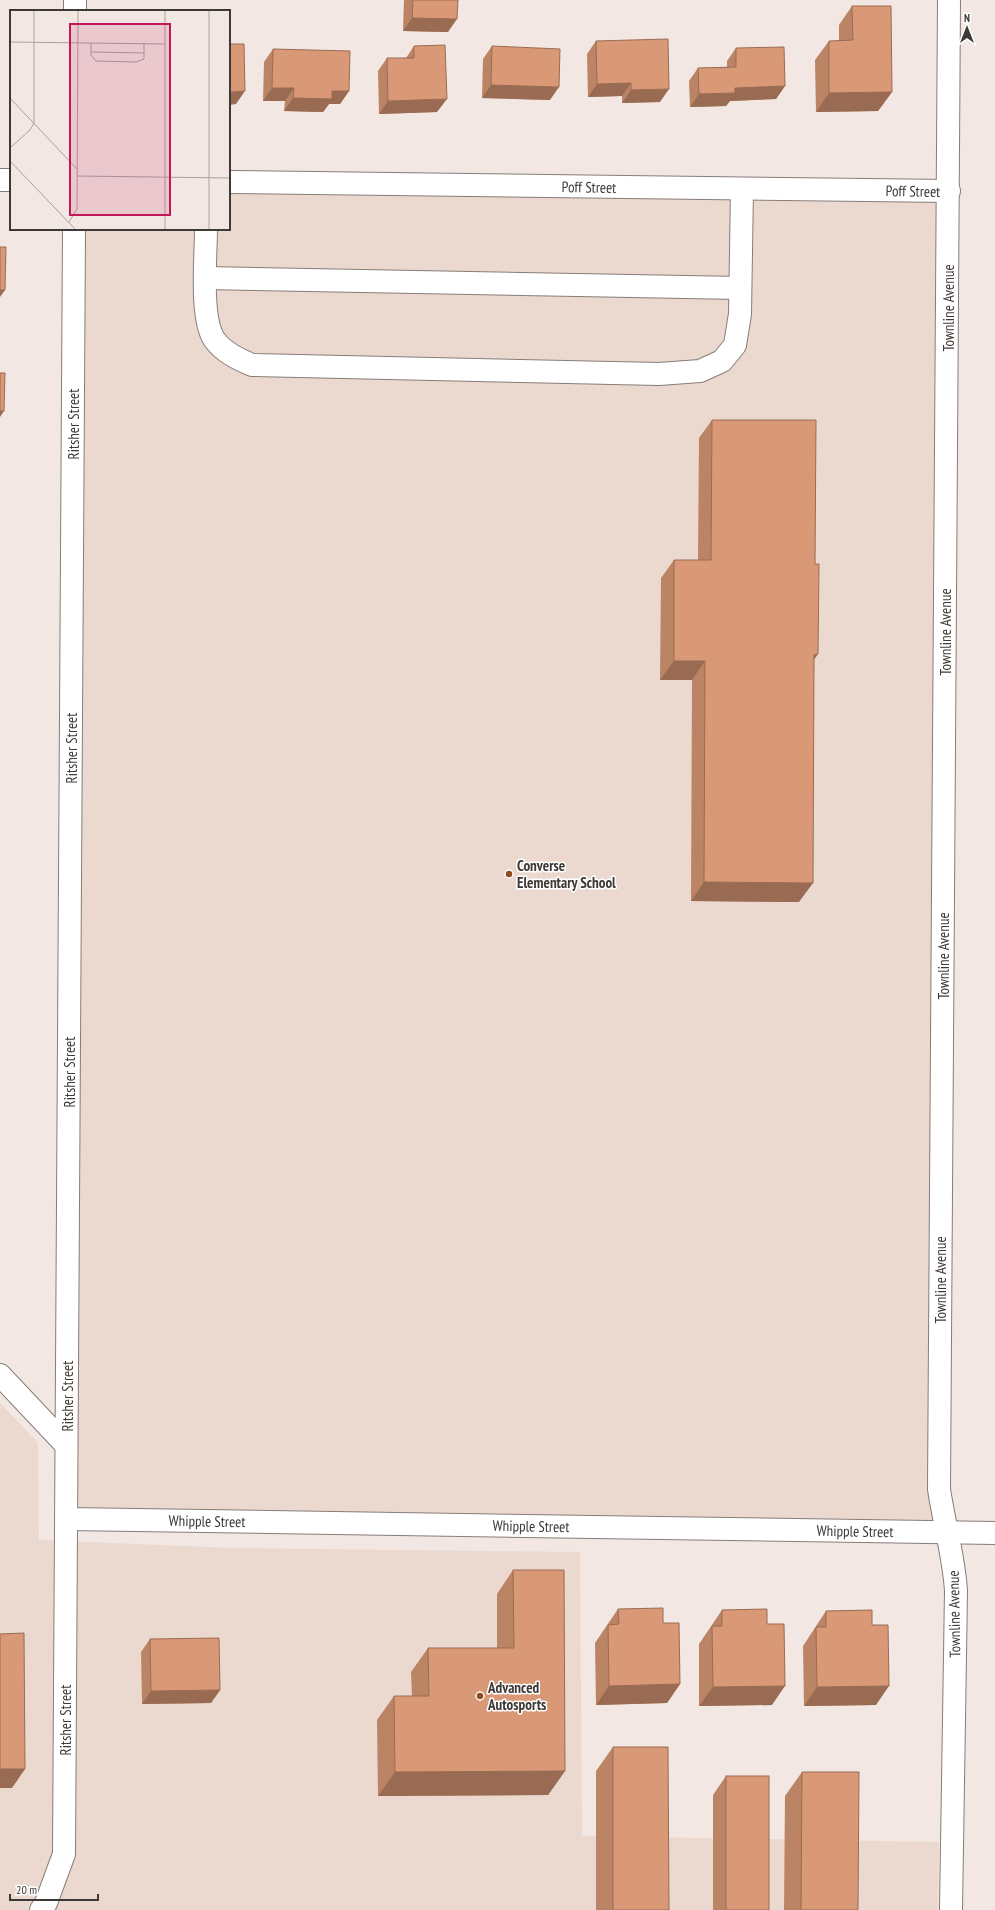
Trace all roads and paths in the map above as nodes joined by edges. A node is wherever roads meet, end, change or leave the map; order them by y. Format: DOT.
graph roads {
  1 [pos="950,0"];
  2 [pos="230,182"];
  3 [pos="742,189"];
  4 [pos="949,191"];
  5 [pos="74,230"];
  6 [pos="206,230"];
  7 [pos="206,278"];
  8 [pos="740,288"];
  9 [pos="0,1375"];
  10 [pos="66,1444"];
  11 [pos="67,1518"];
  12 [pos="946,1532"];
  13 [pos="995,1533"];
  14 [pos="41,1910"];
  15 [pos="951,1910"];
  1 -- 4 [label="street, Townline Avenue"];
  2 -- 3 [label="street, Poff Street"];
  3 -- 4 [label="street, Poff Street"];
  3 -- 8 [label="street"];
  4 -- 12 [label="street, Townline Avenue"];
  5 -- 10 [label="street, Ritsher Street"];
  6 -- 7 [label="street"];
  7 -- 8 [label="street"];
  7 -- 8 [label="street"];
  9 -- 10 [label="street"];
  10 -- 11 [label="street, Ritsher Street"];
  11 -- 12 [label="street, Whipple Street"];
  11 -- 14 [label="street, Ritsher Street"];
  12 -- 13 [label="street, Whipple Street"];
  12 -- 15 [label="street, Townline Avenue"];
}
